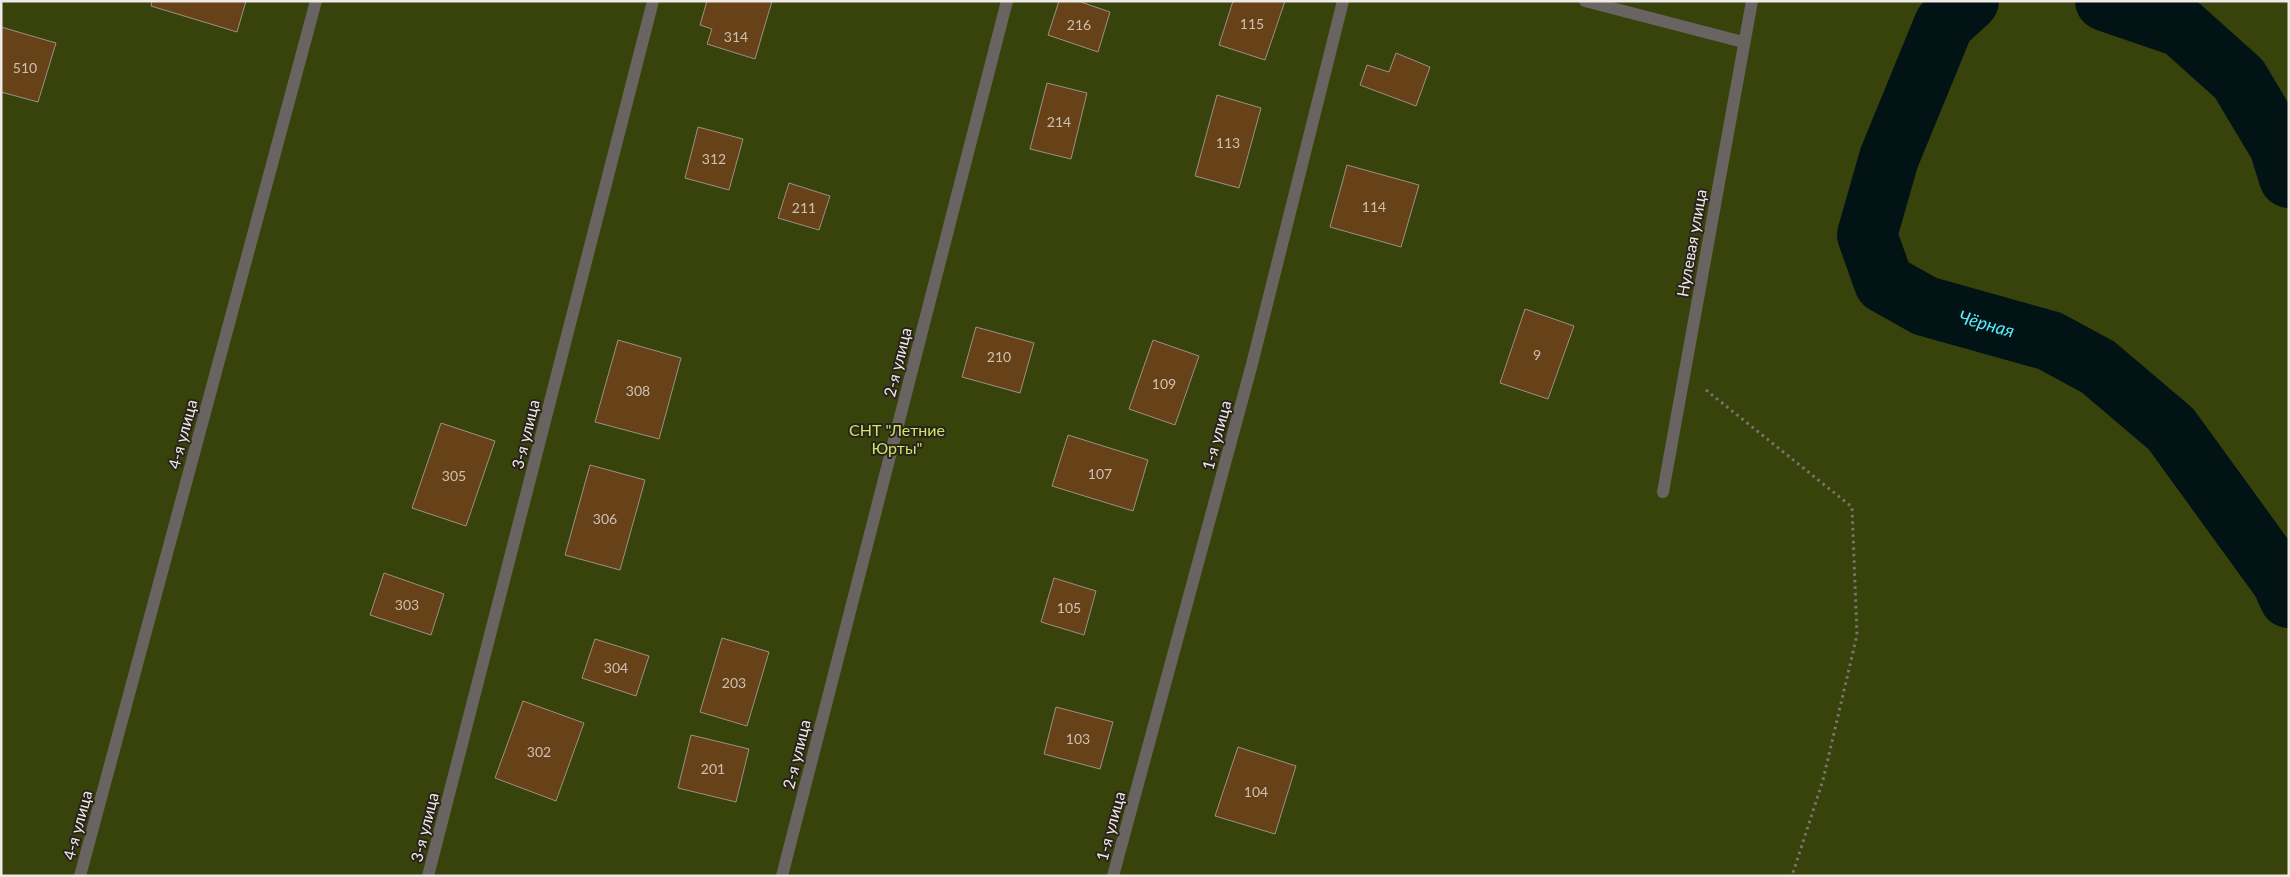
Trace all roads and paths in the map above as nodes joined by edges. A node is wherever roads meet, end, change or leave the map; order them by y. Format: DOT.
graph roads {
  1 [pos="316,1"];
  2 [pos="653,1"];
  3 [pos="1007,1"];
  4 [pos="1343,1"];
  5 [pos="1585,1"];
  6 [pos="1752,1"];
  7 [pos="1743,42"];
  8 [pos="1684,372"];
  9 [pos="1663,492"];
  10 [pos="80,876"];
  11 [pos="428,876"];
  12 [pos="782,876"];
  13 [pos="1113,876"];
  14 [pos="1792,876"];
  1 -- 10 [label="street, 4-я улица"];
  2 -- 11 [label="street, 3-я улица"];
  3 -- 12 [label="street, 2-я улица"];
  4 -- 13 [label="street, 1-я улица"];
  5 -- 7 [label="street"];
  6 -- 7 [label="street, Нулевая улица"];
  7 -- 8 [label="street, Нулевая улица"];
  8 -- 9 [label="street, Нулевая улица"];
  8 -- 14 [label="path"];
}
